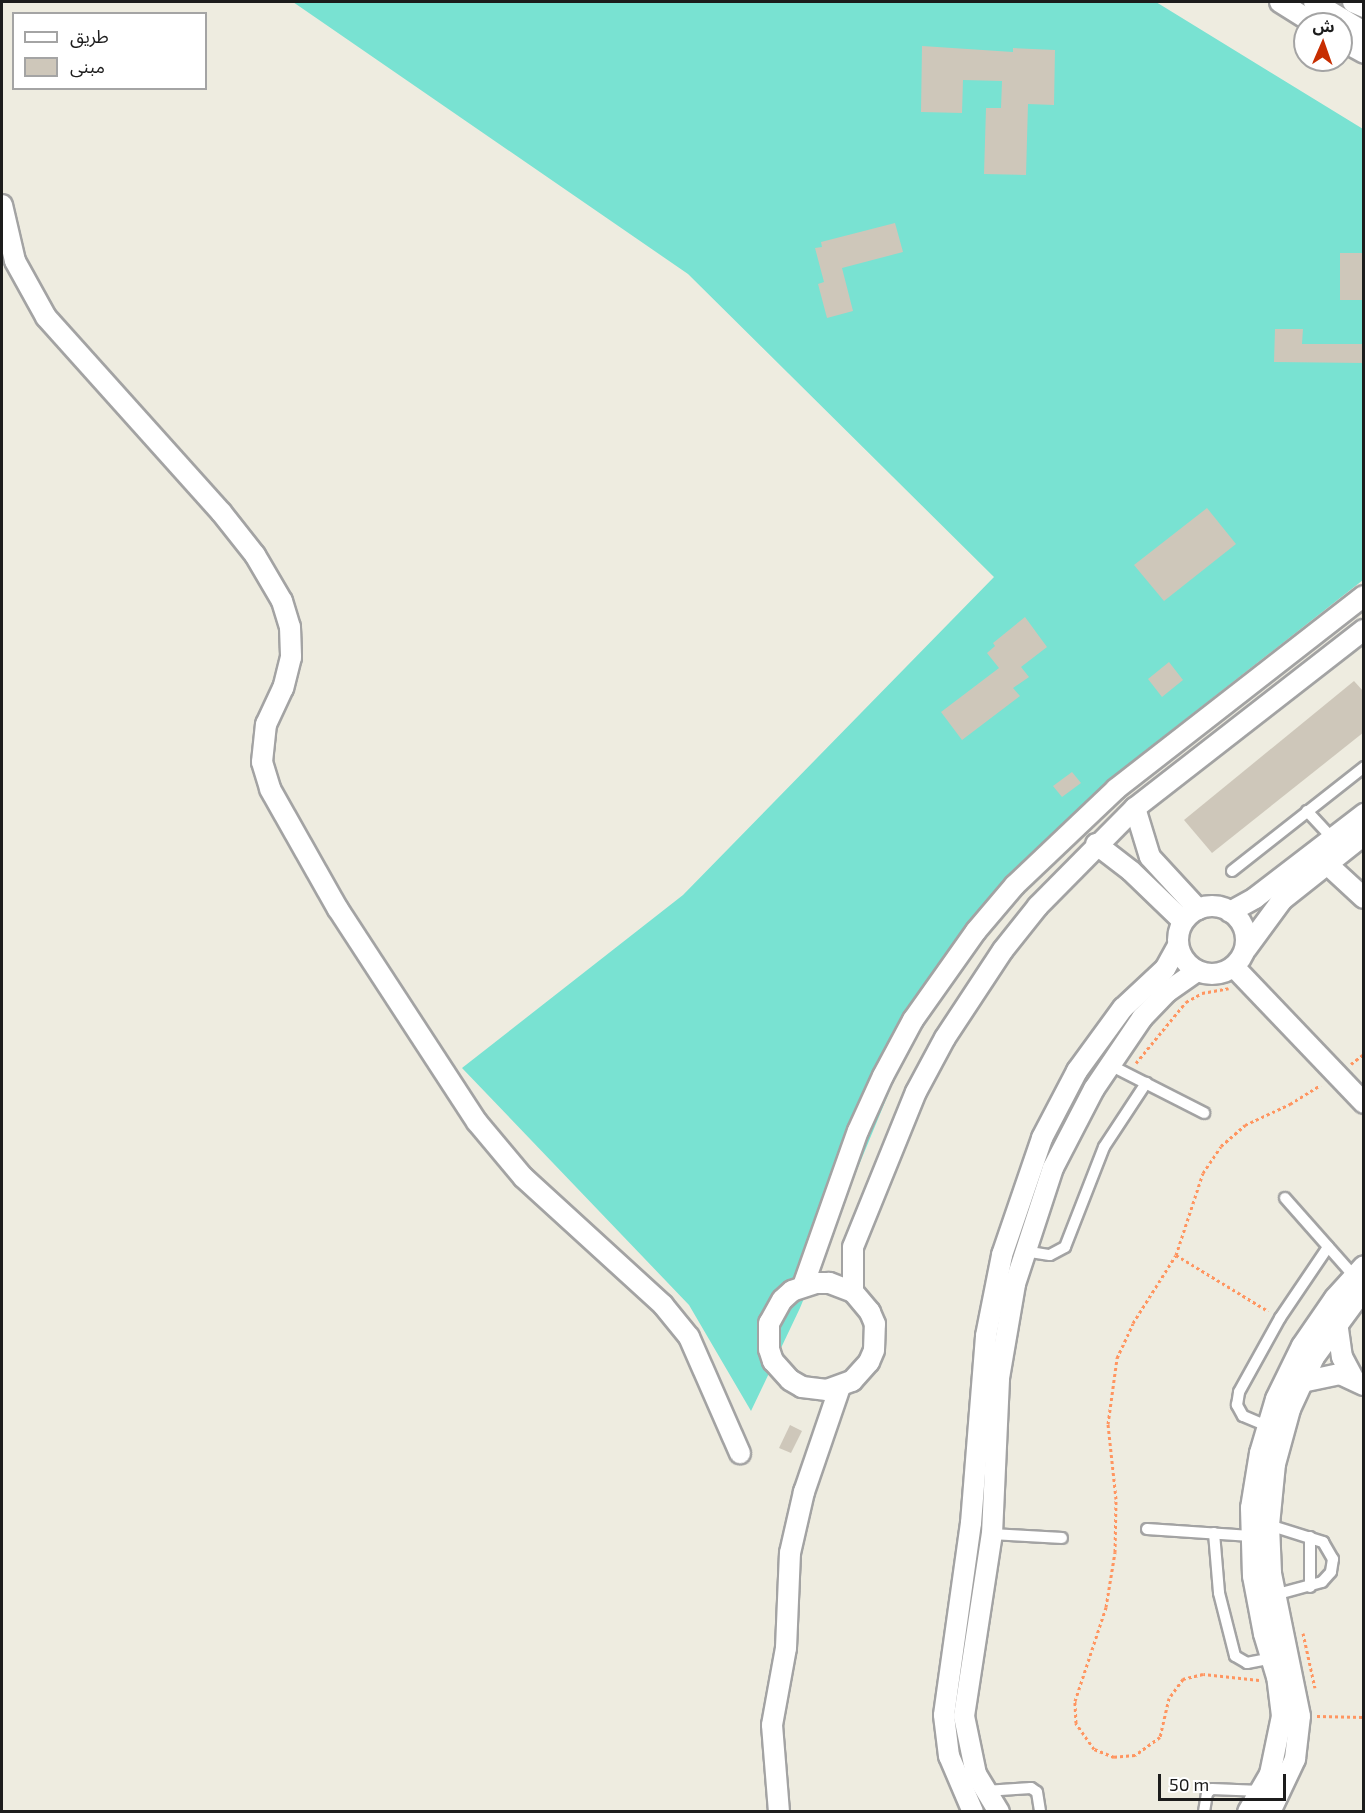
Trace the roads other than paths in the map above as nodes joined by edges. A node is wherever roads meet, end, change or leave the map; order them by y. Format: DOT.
graph roads {
  1 [pos="1280,2"];
  2 [pos="1314,2"];
  3 [pos="1353,2"];
  4 [pos="1364,8"];
  5 [pos="1296,12"];
  6 [pos="1364,32"];
  7 [pos="2,204"];
  8 [pos="1364,596"];
  9 [pos="1364,630"];
  10 [pos="1364,767"];
  11 [pos="1135,808"];
  12 [pos="1307,811"];
  13 [pos="1364,814"];
  14 [pos="1364,835"];
  15 [pos="1332,838"];
  16 [pos="1096,844"];
  17 [pos="1327,864"];
  18 [pos="1232,871"];
  19 [pos="1364,898"];
  20 [pos="1230,912"];
  21 [pos="1191,915"];
  22 [pos="1178,946"];
  23 [pos="1246,949"];
  24 [pos="1237,970"];
  25 [pos="1197,971"];
  26 [pos="1108,1064"];
  27 [pos="1146,1083"];
  28 [pos="1364,1103"];
  29 [pos="1204,1113"];
  30 [pos="1284,1197"];
  31 [pos="1328,1247"];
  32 [pos="1024,1251"];
  33 [pos="1360,1277"];
  34 [pos="803,1286"];
  35 [pos="853,1293"];
  36 [pos="1337,1322"];
  37 [pos="991,1378"];
  38 [pos="1358,1381"];
  39 [pos="1302,1382"];
  40 [pos="840,1387"];
  41 [pos="1267,1426"];
  42 [pos="740,1453"];
  43 [pos="1269,1525"];
  44 [pos="1146,1529"];
  45 [pos="1214,1533"];
  46 [pos="992,1534"];
  47 [pos="1251,1536"];
  48 [pos="1310,1537"];
  49 [pos="1062,1538"];
  50 [pos="1262,1575"];
  51 [pos="1310,1587"];
  52 [pos="1274,1595"];
  53 [pos="1275,1668"];
  54 [pos="985,1791"];
  55 [pos="1262,1791"];
  56 [pos="779,1812"];
  57 [pos="973,1812"];
  58 [pos="999,1812"];
  59 [pos="1040,1812"];
  60 [pos="1204,1812"];
  61 [pos="1248,1812"];
  62 [pos="1270,1812"];
  1 -- 5 [label="street"];
  2 -- 6 [label="street"];
  3 -- 4 [label="street"];
  7 -- 42 [label="street"];
  8 -- 34 [label="street"];
  9 -- 11 [label="street"];
  10 -- 12 [label="lane"];
  11 -- 16 [label="street"];
  11 -- 21 [label="street"];
  12 -- 15 [label="lane"];
  12 -- 18 [label="lane"];
  13 -- 15 [label="street"];
  14 -- 17 [label="street"];
  15 -- 20 [label="street"];
  16 -- 21 [label="street"];
  16 -- 35 [label="street"];
  17 -- 19 [label="street"];
  17 -- 23 [label="street"];
  20 -- 21 [label="street"];
  20 -- 23 [label="street"];
  21 -- 22 [label="street"];
  22 -- 25 [label="street"];
  22 -- 37 [label="street"];
  23 -- 24 [label="street"];
  24 -- 25 [label="street"];
  24 -- 28 [label="street"];
  25 -- 26 [label="street"];
  26 -- 27 [label="lane"];
  26 -- 32 [label="street"];
  27 -- 29 [label="lane"];
  27 -- 32 [label="lane"];
  30 -- 31 [label="lane"];
  31 -- 33 [label="lane"];
  31 -- 41 [label="lane"];
  32 -- 37 [label="street"];
  33 -- 36 [label="street"];
  33 -- 41 [label="street"];
  34 -- 35 [label="street"];
  34 -- 40 [label="street"];
  35 -- 40 [label="street"];
  36 -- 38 [label="street"];
  36 -- 39 [label="street"];
  37 -- 46 [label="street"];
  37 -- 57 [label="street"];
  38 -- 39 [label="street"];
  39 -- 43 [label="street"];
  40 -- 56 [label="street"];
  41 -- 47 [label="street"];
  43 -- 48 [label="lane"];
  43 -- 50 [label="street"];
  44 -- 45 [label="lane"];
  45 -- 47 [label="lane"];
  45 -- 53 [label="lane"];
  46 -- 49 [label="lane"];
  46 -- 54 [label="street"];
  47 -- 50 [label="street"];
  48 -- 51 [label="lane"];
  48 -- 51 [label="lane"];
  50 -- 52 [label="street"];
  50 -- 53 [label="street"];
  51 -- 52 [label="lane"];
  52 -- 62 [label="street"];
  53 -- 55 [label="street"];
  54 -- 58 [label="street"];
  54 -- 59 [label="lane"];
  55 -- 60 [label="lane"];
  55 -- 61 [label="street"];
}
